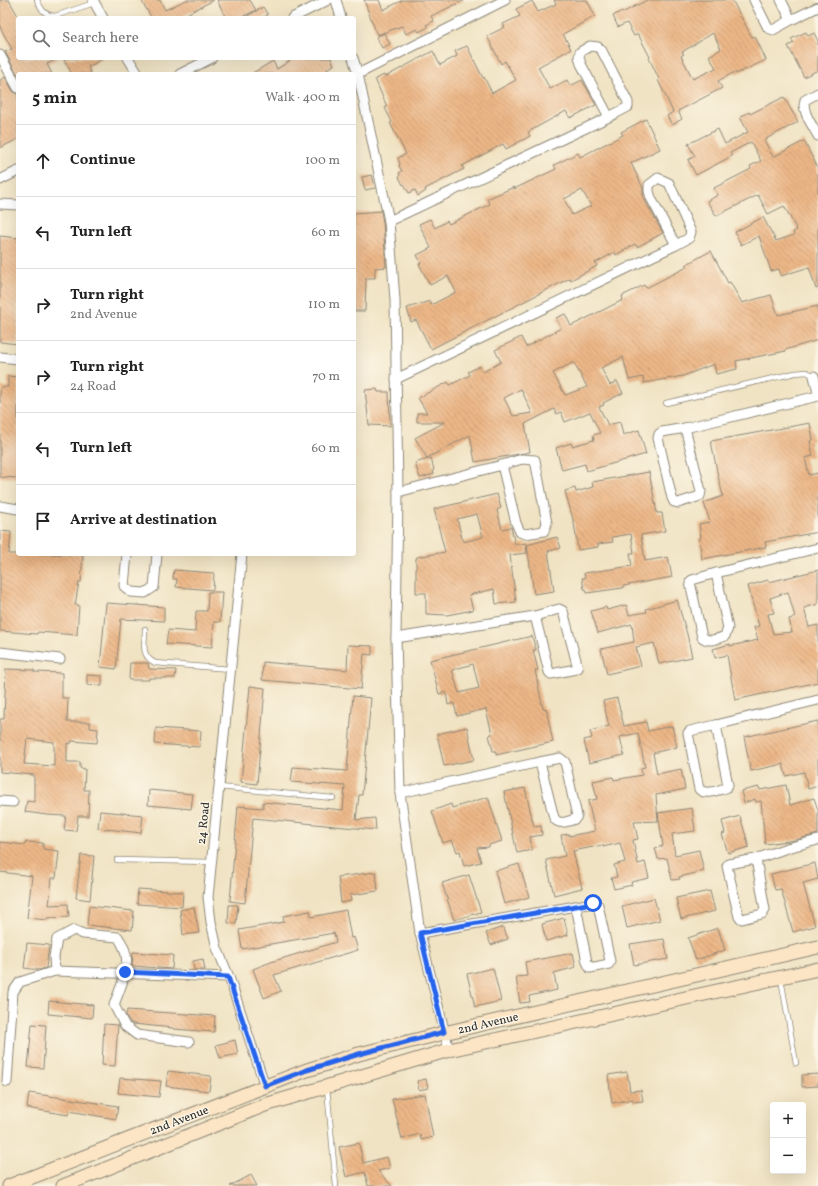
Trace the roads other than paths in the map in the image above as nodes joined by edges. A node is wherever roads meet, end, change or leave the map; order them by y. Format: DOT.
graph roads {
  1 [pos="37,0"];
  2 [pos="328,0"];
  3 [pos="336,0"];
  4 [pos="505,0"];
  5 [pos="754,0"];
  6 [pos="781,0"];
  7 [pos="93,1"];
  8 [pos="818,7"];
  9 [pos="102,16"];
  10 [pos="296,16"];
  11 [pos="340,16"];
  12 [pos="791,20"];
  13 [pos="0,55"];
  14 [pos="129,60"];
  15 [pos="208,60"];
  16 [pos="354,60"];
  17 [pos="3,68"];
  18 [pos="137,72"];
  19 [pos="184,72"];
  20 [pos="358,74"];
  21 [pos="16,85"];
  22 [pos="818,93"];
  23 [pos="609,117"];
  24 [pos="818,136"];
  25 [pos="16,172"];
  26 [pos="0,180"];
  27 [pos="0,204"];
  28 [pos="16,205"];
  29 [pos="389,221"];
  30 [pos="676,245"];
  31 [pos="0,357"];
  32 [pos="16,359"];
  33 [pos="814,376"];
  34 [pos="396,379"];
  35 [pos="818,395"];
  36 [pos="666,403"];
  37 [pos="685,428"];
  38 [pos="502,465"];
  39 [pos="398,492"];
  40 [pos="0,506"];
  41 [pos="16,508"];
  42 [pos="818,548"];
  43 [pos="127,556"];
  44 [pos="157,556"];
  45 [pos="242,556"];
  46 [pos="716,574"];
  47 [pos="535,616"];
  48 [pos="145,629"];
  49 [pos="396,638"];
  50 [pos="0,652"];
  51 [pos="60,660"];
  52 [pos="230,669"];
  53 [pos="818,700"];
  54 [pos="716,725"];
  55 [pos="540,762"];
  56 [pos="219,787"];
  57 [pos="400,793"];
  58 [pos="334,798"];
  59 [pos="0,801"];
  60 [pos="13,802"];
  61 [pos="818,840"];
  62 [pos="756,859"];
  63 [pos="117,860"];
  64 [pos="211,862"];
  65 [pos="576,906"];
  66 [pos="420,933"];
  67 [pos="818,947"];
  68 [pos="818,969"];
  69 [pos="55,971"];
  70 [pos="125,972"];
  71 [pos="228,977"];
  72 [pos="780,978"];
  73 [pos="444,1032"];
  74 [pos="189,1042"];
  75 [pos="449,1050"];
  76 [pos="796,1063"];
  77 [pos="7,1082"];
  78 [pos="265,1086"];
  79 [pos="326,1086"];
  80 [pos="9,1186"];
  81 [pos="62,1186"];
  82 [pos="336,1186"];
  1 -- 7 [label="lane"];
  2 -- 10 [label="street"];
  3 -- 11 [label="street"];
  4 -- 20 [label="street"];
  5 -- 12 [label="street"];
  6 -- 12 [label="street"];
  7 -- 9 [label="street"];
  8 -- 12 [label="street"];
  13 -- 17 [label="street"];
  14 -- 18 [label="street"];
  15 -- 19 [label="street"];
  16 -- 20 [label="street"];
  17 -- 21 [label="street"];
  20 -- 29 [label="street"];
  22 -- 24 [label="street"];
  23 -- 23 [label="street"];
  23 -- 29 [label="street"];
  25 -- 26 [label="street"];
  27 -- 28 [label="street"];
  29 -- 34 [label="street"];
  30 -- 30 [label="street"];
  30 -- 34 [label="street"];
  31 -- 32 [label="street"];
  33 -- 35 [label="street"];
  33 -- 36 [label="lane"];
  34 -- 39 [label="street"];
  35 -- 37 [label="street"];
  37 -- 37 [label="street"];
  38 -- 38 [label="street"];
  38 -- 39 [label="street"];
  39 -- 49 [label="street"];
  40 -- 41 [label="street"];
  42 -- 46 [label="street"];
  43 -- 44 [label="street"];
  45 -- 52 [label="street, 24 Road"];
  46 -- 46 [label="street"];
  47 -- 47 [label="street"];
  47 -- 49 [label="street"];
  48 -- 52 [label="lane"];
  49 -- 57 [label="street"];
  50 -- 51 [label="street"];
  52 -- 56 [label="street, 24 Road"];
  53 -- 54 [label="street"];
  54 -- 54 [label="street"];
  55 -- 55 [label="street"];
  55 -- 57 [label="street"];
  56 -- 58 [label="lane"];
  56 -- 64 [label="street, 24 Road"];
  57 -- 66 [label="street"];
  59 -- 60 [label="street"];
  61 -- 62 [label="street"];
  62 -- 62 [label="street"];
  63 -- 64 [label="lane"];
  64 -- 71 [label="street, 24 Road"];
  65 -- 65 [label="street"];
  65 -- 66 [label="street"];
  66 -- 73 [label="street"];
  67 -- 73 [label="street, 2nd Avenue"];
  68 -- 72 [label="street, 2nd Avenue"];
  69 -- 70 [label="street"];
  69 -- 70 [label="street"];
  69 -- 77 [label="street"];
  70 -- 71 [label="street"];
  70 -- 74 [label="street"];
  71 -- 78 [label="street, 24 Road"];
  72 -- 75 [label="street, 2nd Avenue"];
  72 -- 76 [label="lane"];
  73 -- 75 [label="street"];
  73 -- 78 [label="street, 2nd Avenue"];
  75 -- 79 [label="street, 2nd Avenue"];
  78 -- 80 [label="street, 2nd Avenue"];
  79 -- 81 [label="street, 2nd Avenue"];
  79 -- 82 [label="lane"];
}
